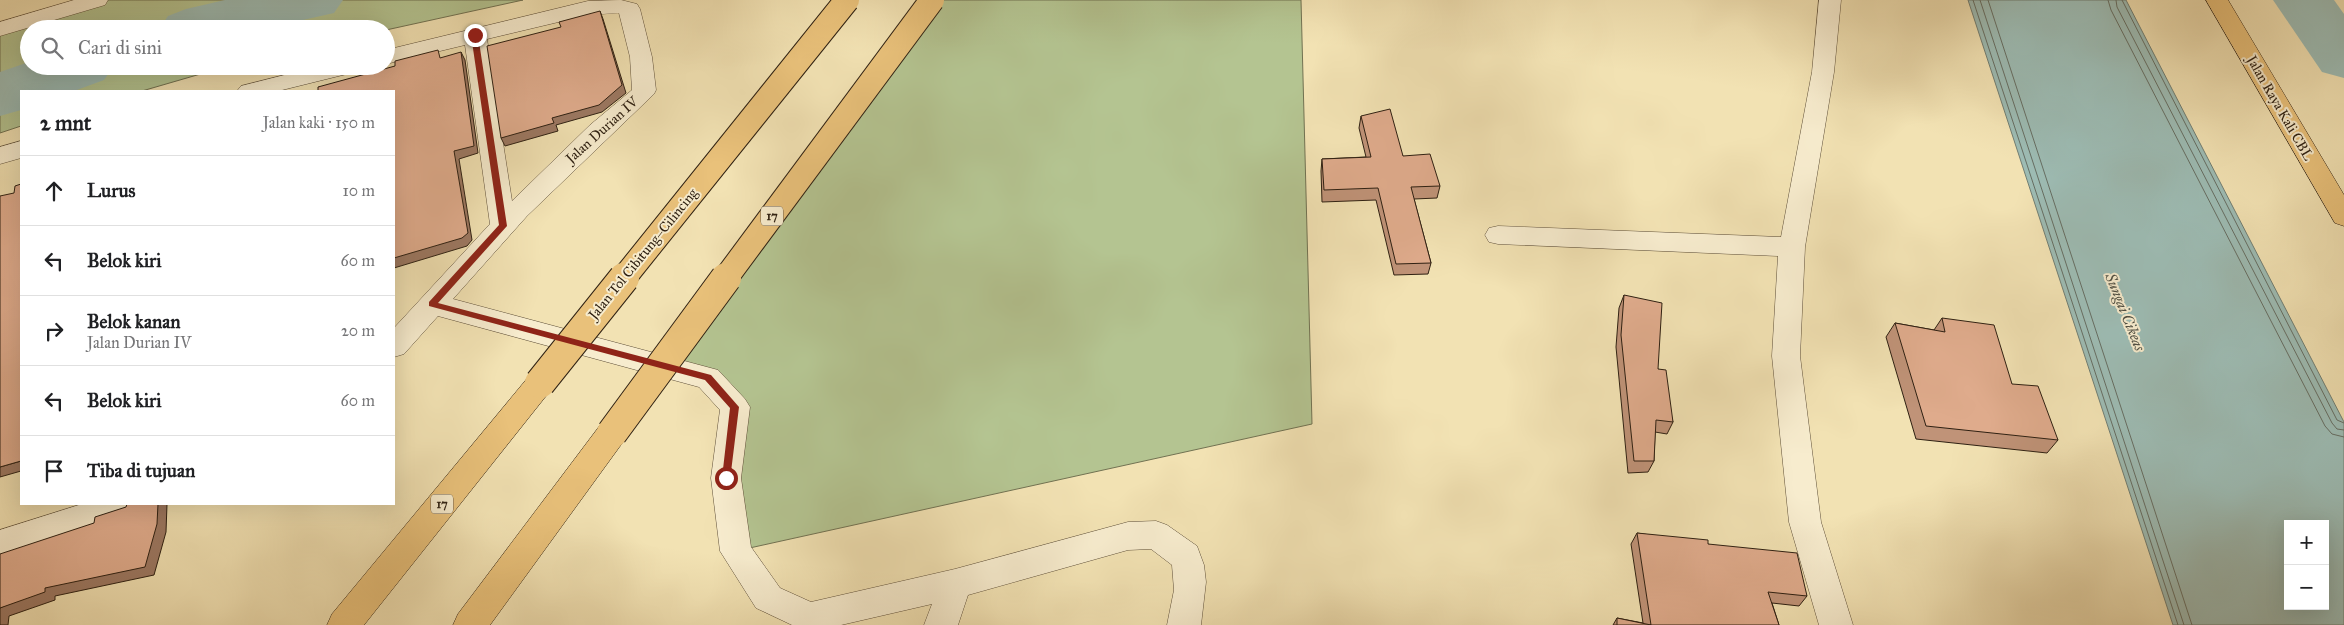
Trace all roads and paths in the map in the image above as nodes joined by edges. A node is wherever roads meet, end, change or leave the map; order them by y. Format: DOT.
graph roads {
  1 [pos="97,0"];
  2 [pos="847,0"];
  3 [pos="932,0"];
  4 [pos="1830,0"];
  5 [pos="2217,0"];
  6 [pos="63,5"];
  7 [pos="24,20"];
  8 [pos="20,21"];
  9 [pos="0,29"];
  10 [pos="475,35"];
  11 [pos="395,55"];
  12 [pos="326,75"];
  13 [pos="299,85"];
  14 [pos="256,90"];
  15 [pos="20,149"];
  16 [pos="0,156"];
  17 [pos="2344,216"];
  18 [pos="503,226"];
  19 [pos="1498,235"];
  20 [pos="1792,247"];
  21 [pos="432,304"];
  22 [pos="395,345"];
  23 [pos="117,505"];
  24 [pos="74,512"];
  25 [pos="0,544"];
  26 [pos="955,584"];
  27 [pos="344,625"];
  28 [pos="470,625"];
  29 [pos="941,625"];
  30 [pos="1184,625"];
  31 [pos="1836,625"];
  1 -- 6 [label="street"];
  2 -- 27 [label="main road, Jalan Tol Cibitung–Cilincing / 17, bridge"];
  3 -- 28 [label="main road, 17, bridge"];
  4 -- 20 [label="street"];
  5 -- 17 [label="main road, Jalan Raya Kali CBL"];
  6 -- 7 [label="street"];
  8 -- 9 [label="street"];
  10 -- 11 [label="street, Jalan Durian IV"];
  10 -- 18 [label="street"];
  10 -- 18 [label="street, Jalan Durian IV"];
  12 -- 13 [label="street"];
  13 -- 14 [label="street"];
  15 -- 16 [label="street"];
  18 -- 21 [label="street, Jalan Durian IV"];
  19 -- 20 [label="street"];
  20 -- 31 [label="street"];
  21 -- 22 [label="street, Jalan Durian IV"];
  21 -- 26 [label="street"];
  23 -- 24 [label="street"];
  24 -- 25 [label="street"];
  26 -- 29 [label="street"];
  26 -- 30 [label="street"];
}
